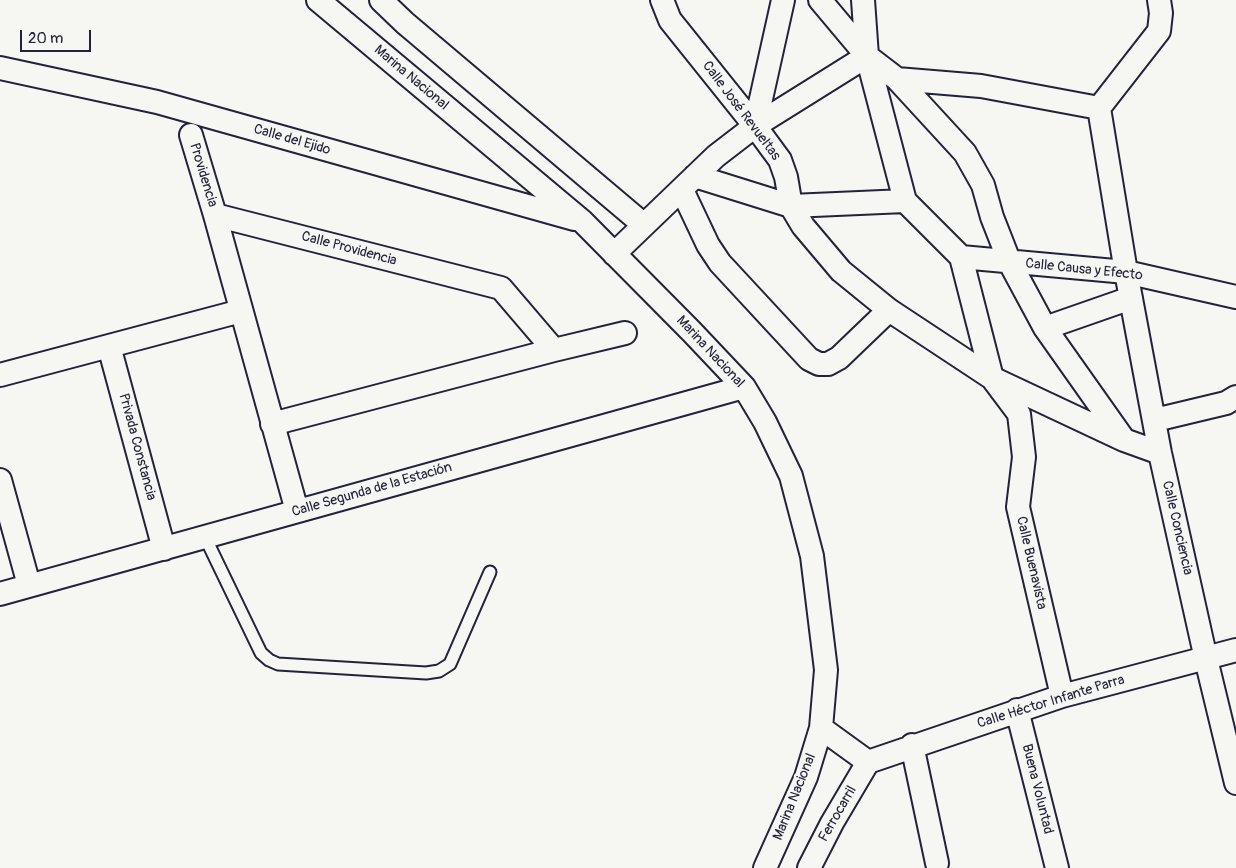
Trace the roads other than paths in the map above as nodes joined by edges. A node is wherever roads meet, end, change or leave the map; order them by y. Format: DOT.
graph roads {
  1 [pos="318,0"];
  2 [pos="381,0"];
  3 [pos="662,0"];
  4 [pos="783,0"];
  5 [pos="820,0"];
  6 [pos="863,0"];
  7 [pos="1159,0"];
  8 [pos="867,56"];
  9 [pos="0,68"];
  10 [pos="897,79"];
  11 [pos="1099,108"];
  12 [pos="755,126"];
  13 [pos="191,135"];
  14 [pos="689,183"];
  15 [pos="905,201"];
  16 [pos="791,206"];
  17 [pos="216,215"];
  18 [pos="582,222"];
  19 [pos="644,225"];
  20 [pos="614,254"];
  21 [pos="961,257"];
  22 [pos="1010,263"];
  23 [pos="1126,272"];
  24 [pos="1236,297"];
  25 [pos="1131,298"];
  26 [pos="889,310"];
  27 [pos="241,311"];
  28 [pos="1045,328"];
  29 [pos="625,334"];
  30 [pos="109,346"];
  31 [pos="554,350"];
  32 [pos="0,375"];
  33 [pos="992,378"];
  34 [pos="744,386"];
  35 [pos="1236,396"];
  36 [pos="1155,420"];
  37 [pos="272,424"];
  38 [pos="1124,440"];
  39 [pos="1160,453"];
  40 [pos="0,480"];
  41 [pos="297,511"];
  42 [pos="205,537"];
  43 [pos="164,548"];
  44 [pos="490,572"];
  45 [pos="29,585"];
  46 [pos="0,594"];
  47 [pos="1236,650"];
  48 [pos="1206,659"];
  49 [pos="1062,696"];
  50 [pos="1017,710"];
  51 [pos="821,728"];
  52 [pos="912,745"];
  53 [pos="868,762"];
  54 [pos="1235,775"];
  55 [pos="937,863"];
  56 [pos="812,865"];
  57 [pos="764,868"];
  58 [pos="1057,868"];
  1 -- 18 [label="street, Marina Nacional"];
  2 -- 19 [label="street"];
  3 -- 12 [label="street, Calle José Revueltas"];
  4 -- 12 [label="street"];
  5 -- 8 [label="street"];
  6 -- 8 [label="street"];
  7 -- 11 [label="street"];
  8 -- 10 [label="street"];
  8 -- 12 [label="street"];
  8 -- 15 [label="street"];
  9 -- 18 [label="street, Calle del Ejido"];
  10 -- 11 [label="street"];
  10 -- 22 [label="street"];
  11 -- 23 [label="street, Calle Conciencia"];
  12 -- 14 [label="street"];
  12 -- 16 [label="street, Calle José Revueltas"];
  13 -- 17 [label="street, Providencia"];
  14 -- 16 [label="street"];
  14 -- 19 [label="street"];
  14 -- 26 [label="street"];
  15 -- 16 [label="street"];
  15 -- 21 [label="street"];
  16 -- 26 [label="street, Calle José Revueltas"];
  17 -- 27 [label="street"];
  17 -- 31 [label="street, Calle Providencia"];
  18 -- 20 [label="street, Marina Nacional"];
  19 -- 20 [label="street"];
  20 -- 34 [label="street, Marina Nacional"];
  21 -- 22 [label="street, Calle Causa y Efecto"];
  21 -- 33 [label="street"];
  22 -- 23 [label="street, Calle Causa y Efecto"];
  22 -- 28 [label="street"];
  23 -- 24 [label="street, Calle Causa y Efecto"];
  23 -- 25 [label="street, Calle Conciencia"];
  25 -- 28 [label="street"];
  25 -- 36 [label="street, Calle Conciencia"];
  26 -- 33 [label="street, Calle José Revueltas"];
  27 -- 30 [label="street"];
  27 -- 37 [label="street"];
  28 -- 38 [label="street"];
  29 -- 31 [label="street"];
  30 -- 32 [label="street"];
  30 -- 43 [label="street, Privada Constancia"];
  31 -- 37 [label="street"];
  33 -- 38 [label="street"];
  33 -- 49 [label="street, Calle Buenavista"];
  34 -- 41 [label="street, Calle Segunda de la Estación"];
  34 -- 51 [label="street, Marina Nacional"];
  35 -- 36 [label="street"];
  36 -- 39 [label="street, Calle Conciencia"];
  37 -- 41 [label="street"];
  38 -- 39 [label="street"];
  39 -- 48 [label="street, Calle Conciencia"];
  40 -- 45 [label="street"];
  41 -- 42 [label="street, Calle Segunda de la Estación"];
  42 -- 43 [label="street, Calle Segunda de la Estación"];
  42 -- 44 [label="lane"];
  43 -- 45 [label="street, Calle Segunda de la Estación"];
  45 -- 46 [label="street, Calle Segunda de la Estación"];
  47 -- 48 [label="street, Calle Héctor Infante Parra"];
  48 -- 49 [label="street, Calle Héctor Infante Parra"];
  48 -- 54 [label="street, Calle Conciencia"];
  49 -- 50 [label="street, Calle Héctor Infante Parra"];
  50 -- 52 [label="street, Calle Héctor Infante Parra"];
  50 -- 58 [label="street, Buena Voluntad"];
  51 -- 53 [label="street"];
  51 -- 57 [label="street, Marina Nacional"];
  52 -- 53 [label="street, Calle Héctor Infante Parra"];
  52 -- 55 [label="street"];
  53 -- 56 [label="street, Ferrocarril"];
}
